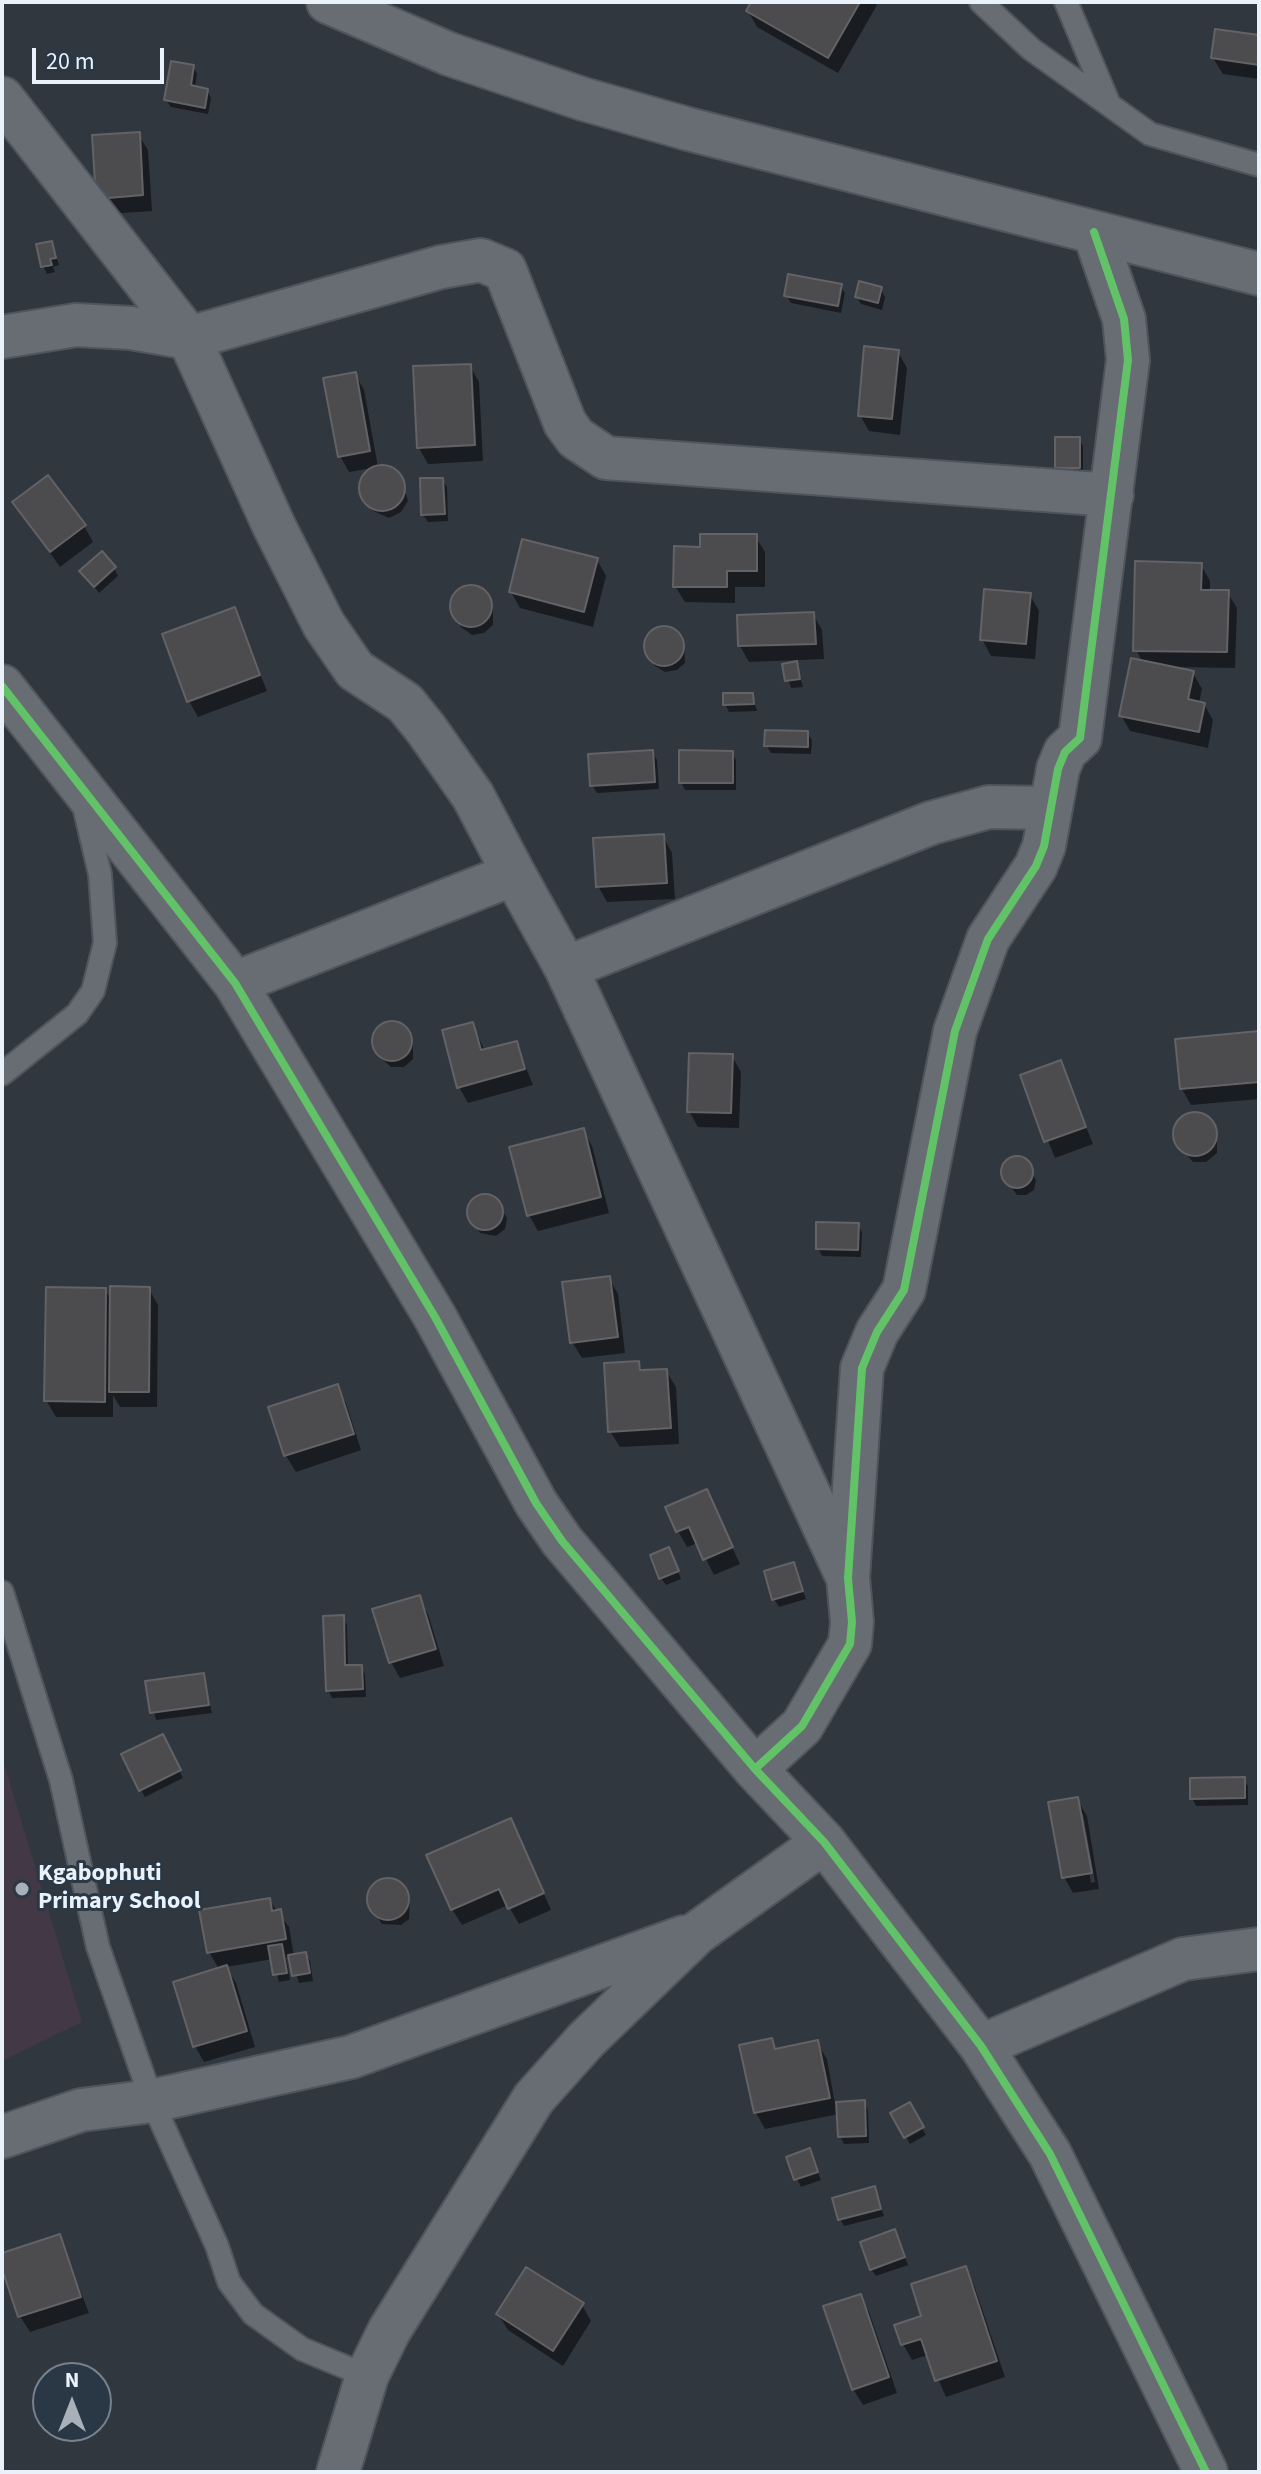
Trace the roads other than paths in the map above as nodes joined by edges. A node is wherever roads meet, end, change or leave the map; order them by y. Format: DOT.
graph roads {
  1 [pos="328,2"];
  2 [pos="981,2"];
  3 [pos="1066,2"];
  4 [pos="2,98"];
  5 [pos="1110,105"];
  6 [pos="1259,165"];
  7 [pos="1094,232"];
  8 [pos="1259,274"];
  9 [pos="2,337"];
  10 [pos="189,338"];
  11 [pos="1112,495"];
  12 [pos="2,686"];
  13 [pos="77,778"];
  14 [pos="1051,808"];
  15 [pos="514,874"];
  16 [pos="566,968"];
  17 [pos="235,983"];
  18 [pos="2,1074"];
  19 [pos="848,1578"];
  20 [pos="2,1592"];
  21 [pos="755,1769"];
  22 [pos="824,1842"];
  23 [pos="697,1933"];
  24 [pos="1259,1949"];
  25 [pos="981,2046"];
  26 [pos="152,2101"];
  27 [pos="2,2137"];
  28 [pos="367,2376"];
  29 [pos="338,2472"];
  30 [pos="1206,2472"];
  1 -- 7 [label="street"];
  2 -- 5 [label="lane"];
  3 -- 5 [label="lane"];
  4 -- 10 [label="street"];
  5 -- 6 [label="lane"];
  7 -- 8 [label="street"];
  7 -- 11 [label="street"];
  9 -- 10 [label="street"];
  10 -- 11 [label="street"];
  10 -- 15 [label="street"];
  11 -- 14 [label="street"];
  12 -- 13 [label="street"];
  13 -- 17 [label="street"];
  13 -- 18 [label="lane"];
  14 -- 16 [label="street"];
  14 -- 19 [label="street"];
  15 -- 16 [label="street"];
  15 -- 17 [label="street"];
  16 -- 19 [label="street"];
  17 -- 21 [label="street"];
  19 -- 21 [label="street"];
  20 -- 26 [label="lane"];
  21 -- 22 [label="street"];
  22 -- 23 [label="street"];
  22 -- 25 [label="street"];
  23 -- 26 [label="street"];
  23 -- 28 [label="street"];
  24 -- 25 [label="street"];
  25 -- 30 [label="street"];
  26 -- 27 [label="street"];
  26 -- 28 [label="lane"];
  28 -- 29 [label="street"];
}
